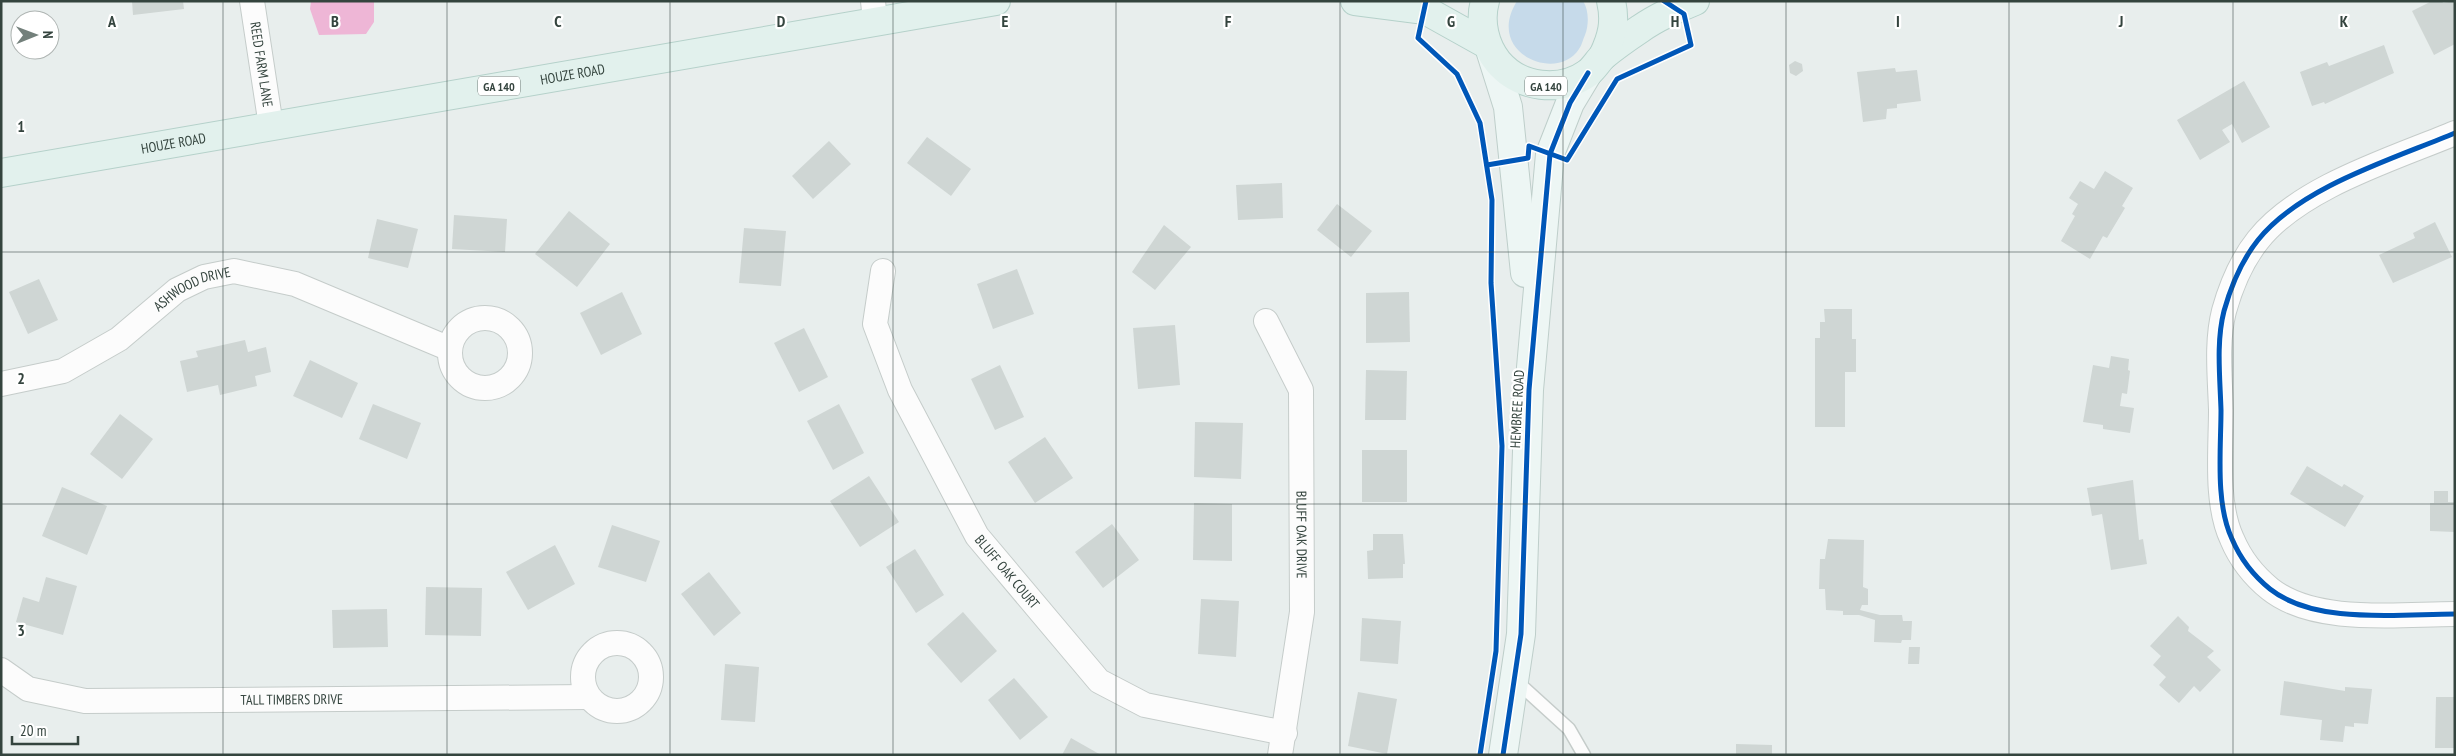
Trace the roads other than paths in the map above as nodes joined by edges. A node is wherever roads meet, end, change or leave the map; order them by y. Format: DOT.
graph roads {
  1 [pos="252,1"];
  2 [pos="996,1"];
  3 [pos="1355,1"];
  4 [pos="1485,1"];
  5 [pos="1611,1"];
  6 [pos="1695,1"];
  7 [pos="874,11"];
  8 [pos="1489,49"];
  9 [pos="1595,64"];
  10 [pos="270,126"];
  11 [pos="2455,133"];
  12 [pos="1,173"];
  13 [pos="883,271"];
  14 [pos="1266,322"];
  15 [pos="450,349"];
  16 [pos="1532,351"];
  17 [pos="1,384"];
  18 [pos="2455,614"];
  19 [pos="1,670"];
  20 [pos="1515,680"];
  21 [pos="588,696"];
  22 [pos="1282,744"];
  23 [pos="1503,755"];
  24 [pos="1584,755"];
  1 -- 10 [label="street, REED FARM LANE"];
  2 -- 7 [label="main road, HOUZE ROAD / GA 140"];
  3 -- 8 [label="main road, GA 140"];
  4 -- 8 [label="main road"];
  5 -- 9 [label="main road"];
  6 -- 9 [label="main road, GA 140"];
  7 -- 10 [label="main road, HOUZE ROAD / GA 140"];
  8 -- 9 [label="main road, GA 140"];
  8 -- 16 [label="street, HEMBREE ROAD"];
  9 -- 16 [label="street, HEMBREE ROAD"];
  10 -- 12 [label="main road, HOUZE ROAD / GA 140"];
  11 -- 18 [label="street"];
  13 -- 22 [label="street, BLUFF OAK COURT"];
  14 -- 22 [label="street, BLUFF OAK DRIVE"];
  15 -- 17 [label="street, ASHWOOD DRIVE"];
  16 -- 20 [label="street, HEMBREE ROAD"];
  19 -- 21 [label="street, TALL TIMBERS DRIVE"];
  20 -- 23 [label="street, HEMBREE ROAD"];
  20 -- 24 [label="lane"];
}
